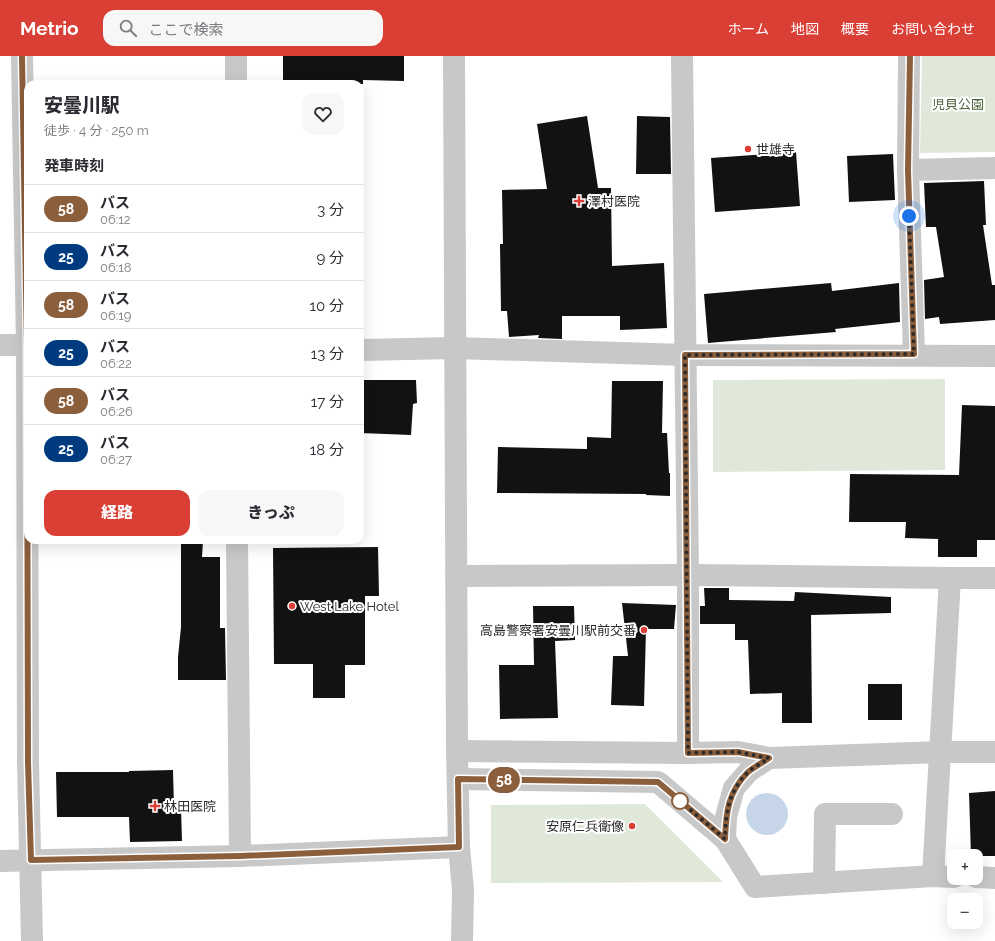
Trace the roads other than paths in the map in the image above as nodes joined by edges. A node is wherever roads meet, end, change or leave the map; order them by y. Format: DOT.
graph roads {
  1 [pos="22,56"];
  2 [pos="236,56"];
  3 [pos="454,56"];
  4 [pos="682,56"];
  5 [pos="910,56"];
  6 [pos="236,80"];
  7 [pos="24,152"];
  8 [pos="995,168"];
  9 [pos="908,170"];
  10 [pos="0,345"];
  11 [pos="24,345"];
  12 [pos="454,348"];
  13 [pos="364,350"];
  14 [pos="914,354"];
  15 [pos="685,355"];
  16 [pos="995,356"];
  17 [pos="28,544"];
  18 [pos="237,544"];
  19 [pos="688,575"];
  20 [pos="456,576"];
  21 [pos="950,578"];
  22 [pos="995,578"];
  23 [pos="457,751"];
  24 [pos="941,752"];
  25 [pos="995,752"];
  26 [pos="688,753"];
  27 [pos="769,758"];
  28 [pos="458,779"];
  29 [pos="892,814"];
  30 [pos="725,839"];
  31 [pos="459,847"];
  32 [pos="240,856"];
  33 [pos="31,860"];
  34 [pos="0,861"];
  35 [pos="944,877"];
  36 [pos="983,877"];
  37 [pos="995,878"];
  38 [pos="824,883"];
  39 [pos="32,941"];
  40 [pos="462,941"];
  1 -- 7 [label="street"];
  2 -- 6 [label="street"];
  3 -- 12 [label="street"];
  4 -- 15 [label="street"];
  5 -- 9 [label="street"];
  8 -- 9 [label="street"];
  9 -- 14 [label="street"];
  10 -- 11 [label="street"];
  12 -- 13 [label="street"];
  12 -- 15 [label="street"];
  12 -- 20 [label="street"];
  14 -- 15 [label="street"];
  14 -- 16 [label="street"];
  15 -- 19 [label="street"];
  17 -- 33 [label="street"];
  18 -- 32 [label="street"];
  19 -- 20 [label="street"];
  19 -- 21 [label="street"];
  19 -- 26 [label="street"];
  20 -- 23 [label="street"];
  21 -- 22 [label="street"];
  21 -- 24 [label="street"];
  23 -- 26 [label="street"];
  23 -- 28 [label="street"];
  24 -- 25 [label="street"];
  24 -- 27 [label="street"];
  24 -- 35 [label="street"];
  26 -- 27 [label="street"];
  27 -- 30 [label="street"];
  28 -- 30 [label="street"];
  28 -- 31 [label="street"];
  29 -- 38 [label="street"];
  30 -- 38 [label="street"];
  31 -- 32 [label="street"];
  31 -- 40 [label="street"];
  32 -- 33 [label="street"];
  33 -- 34 [label="street"];
  33 -- 39 [label="street"];
  35 -- 38 [label="street"];
  36 -- 37 [label="street"];
}
